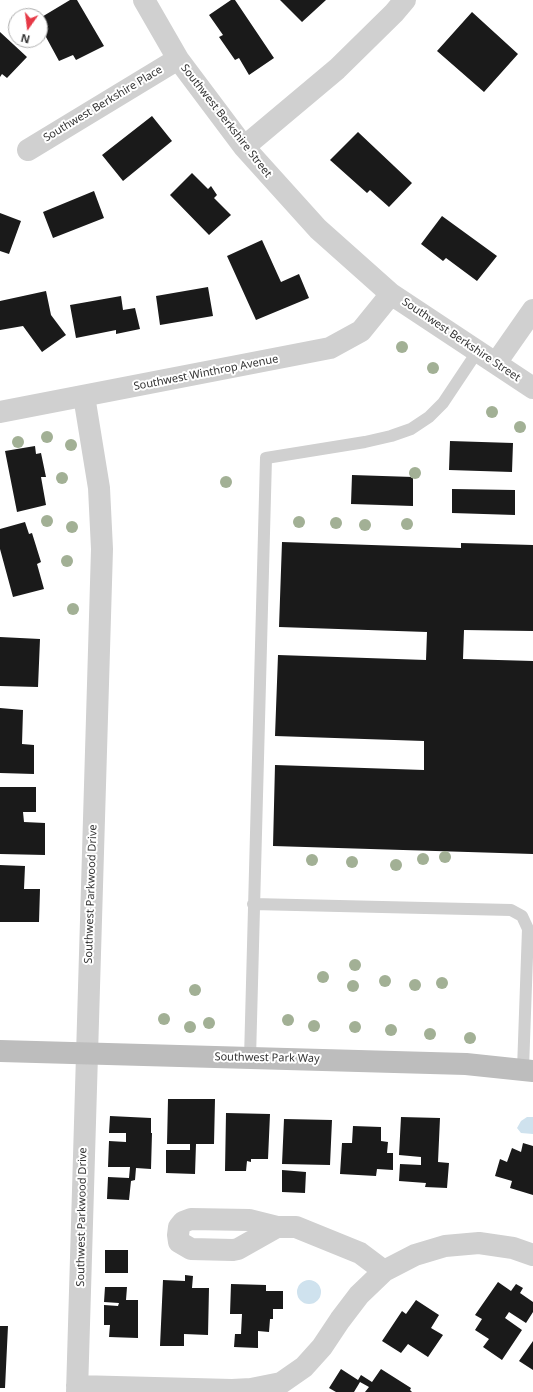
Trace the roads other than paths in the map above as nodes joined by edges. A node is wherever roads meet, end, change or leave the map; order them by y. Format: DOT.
graph roads {
  1 [pos="144,0"];
  2 [pos="405,0"];
  3 [pos="178,58"];
  4 [pos="244,147"];
  5 [pos="28,150"];
  6 [pos="391,294"];
  7 [pos="533,310"];
  8 [pos="477,352"];
  9 [pos="496,363"];
  10 [pos="533,388"];
  11 [pos="84,396"];
  12 [pos="0,412"];
  13 [pos="253,904"];
  14 [pos="0,1051"];
  15 [pos="86,1054"];
  16 [pos="250,1058"];
  17 [pos="528,1070"];
  18 [pos="278,1227"];
  19 [pos="533,1256"];
  20 [pos="384,1271"];
  21 [pos="283,1388"];
  22 [pos="77,1389"];
  1 -- 3 [label="street, Southwest Berkshire Street"];
  2 -- 4 [label="street"];
  3 -- 4 [label="street, Southwest Berkshire Street"];
  3 -- 5 [label="street, Southwest Berkshire Place"];
  4 -- 6 [label="street, Southwest Berkshire Street"];
  6 -- 8 [label="street, Southwest Berkshire Street"];
  6 -- 11 [label="street, Southwest Winthrop Avenue"];
  7 -- 9 [label="street"];
  8 -- 9 [label="street, Southwest Berkshire Street"];
  8 -- 13 [label="lane"];
  9 -- 10 [label="street, Southwest Berkshire Street"];
  11 -- 12 [label="street, Southwest Winthrop Avenue"];
  11 -- 15 [label="street, Southwest Parkwood Drive"];
  13 -- 16 [label="lane"];
  13 -- 17 [label="lane"];
  14 -- 15 [label="street, Southwest Park Way"];
  15 -- 16 [label="street, Southwest Park Way"];
  15 -- 22 [label="street, Southwest Parkwood Drive"];
  16 -- 17 [label="street, Southwest Park Way"];
  18 -- 20 [label="street"];
  19 -- 20 [label="street"];
  20 -- 21 [label="street"];
  21 -- 22 [label="street"];
}
